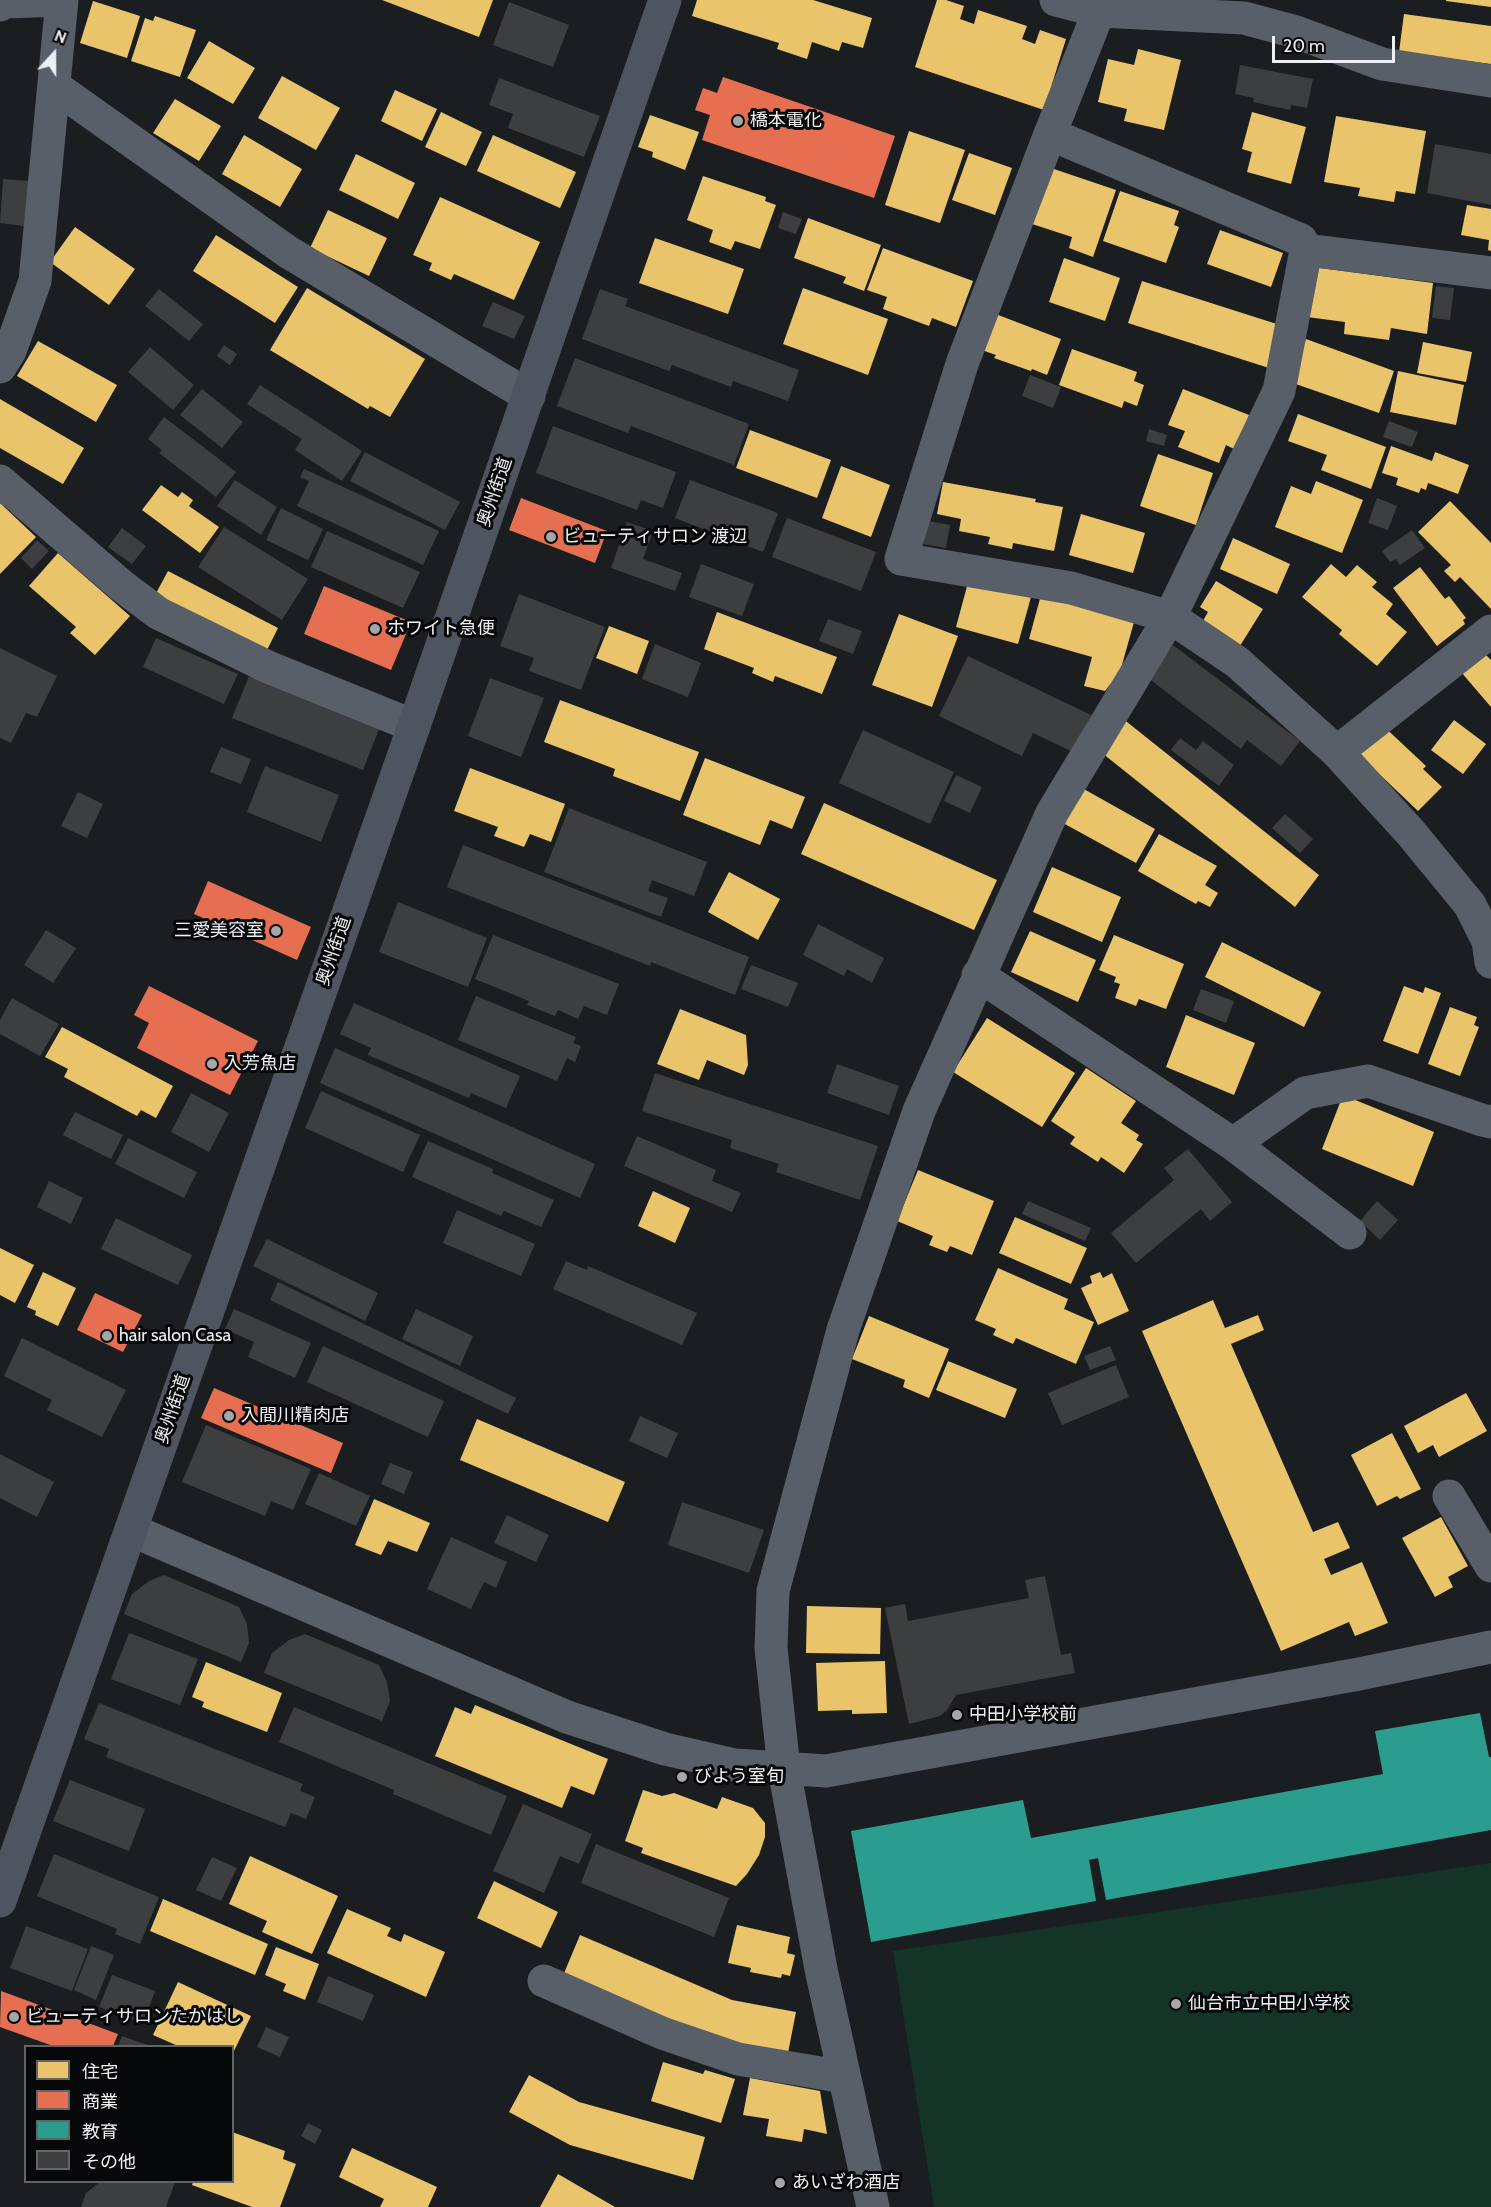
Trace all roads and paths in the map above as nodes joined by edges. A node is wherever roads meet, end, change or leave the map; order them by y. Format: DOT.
graph roads {
  1 [pos="62,0"];
  2 [pos="665,0"];
  3 [pos="1056,0"];
  4 [pos="4,2"];
  5 [pos="1099,11"];
  6 [pos="1491,81"];
  7 [pos="54,86"];
  8 [pos="1050,134"];
  9 [pos="1306,250"];
  10 [pos="1491,273"];
  11 [pos="0,367"];
  12 [pos="529,396"];
  13 [pos="0,481"];
  14 [pos="1170,617"];
  15 [pos="1491,631"];
  16 [pos="414,726"];
  17 [pos="1336,752"];
  18 [pos="1491,962"];
  19 [pos="978,975"];
  20 [pos="1491,1122"];
  21 [pos="1233,1144"];
  22 [pos="1350,1233"];
  23 [pos="1449,1496"];
  24 [pos="131,1530"];
  25 [pos="1491,1566"];
  26 [pos="1491,1647"];
  27 [pos="784,1769"];
  28 [pos="0,1901"];
  29 [pos="544,1982"];
  30 [pos="844,2077"];
  31 [pos="873,2207"];
  1 -- 4 [label="street"];
  1 -- 7 [label="street"];
  2 -- 12 [label="main road, 奥州街道"];
  3 -- 5 [label="street"];
  5 -- 6 [label="street"];
  5 -- 8 [label="street"];
  7 -- 11 [label="street"];
  7 -- 12 [label="street"];
  8 -- 9 [label="street"];
  8 -- 14 [label="street"];
  9 -- 10 [label="street"];
  9 -- 14 [label="street"];
  12 -- 16 [label="main road, 奥州街道"];
  13 -- 16 [label="street"];
  14 -- 17 [label="street"];
  14 -- 19 [label="street"];
  15 -- 17 [label="street"];
  16 -- 24 [label="main road, 奥州街道"];
  17 -- 18 [label="street"];
  19 -- 21 [label="street"];
  19 -- 27 [label="street"];
  20 -- 21 [label="street"];
  21 -- 22 [label="street"];
  23 -- 25 [label="street"];
  24 -- 27 [label="street"];
  24 -- 28 [label="main road, 奥州街道"];
  26 -- 27 [label="street"];
  27 -- 30 [label="street"];
  29 -- 30 [label="street"];
  30 -- 31 [label="street"];
}
